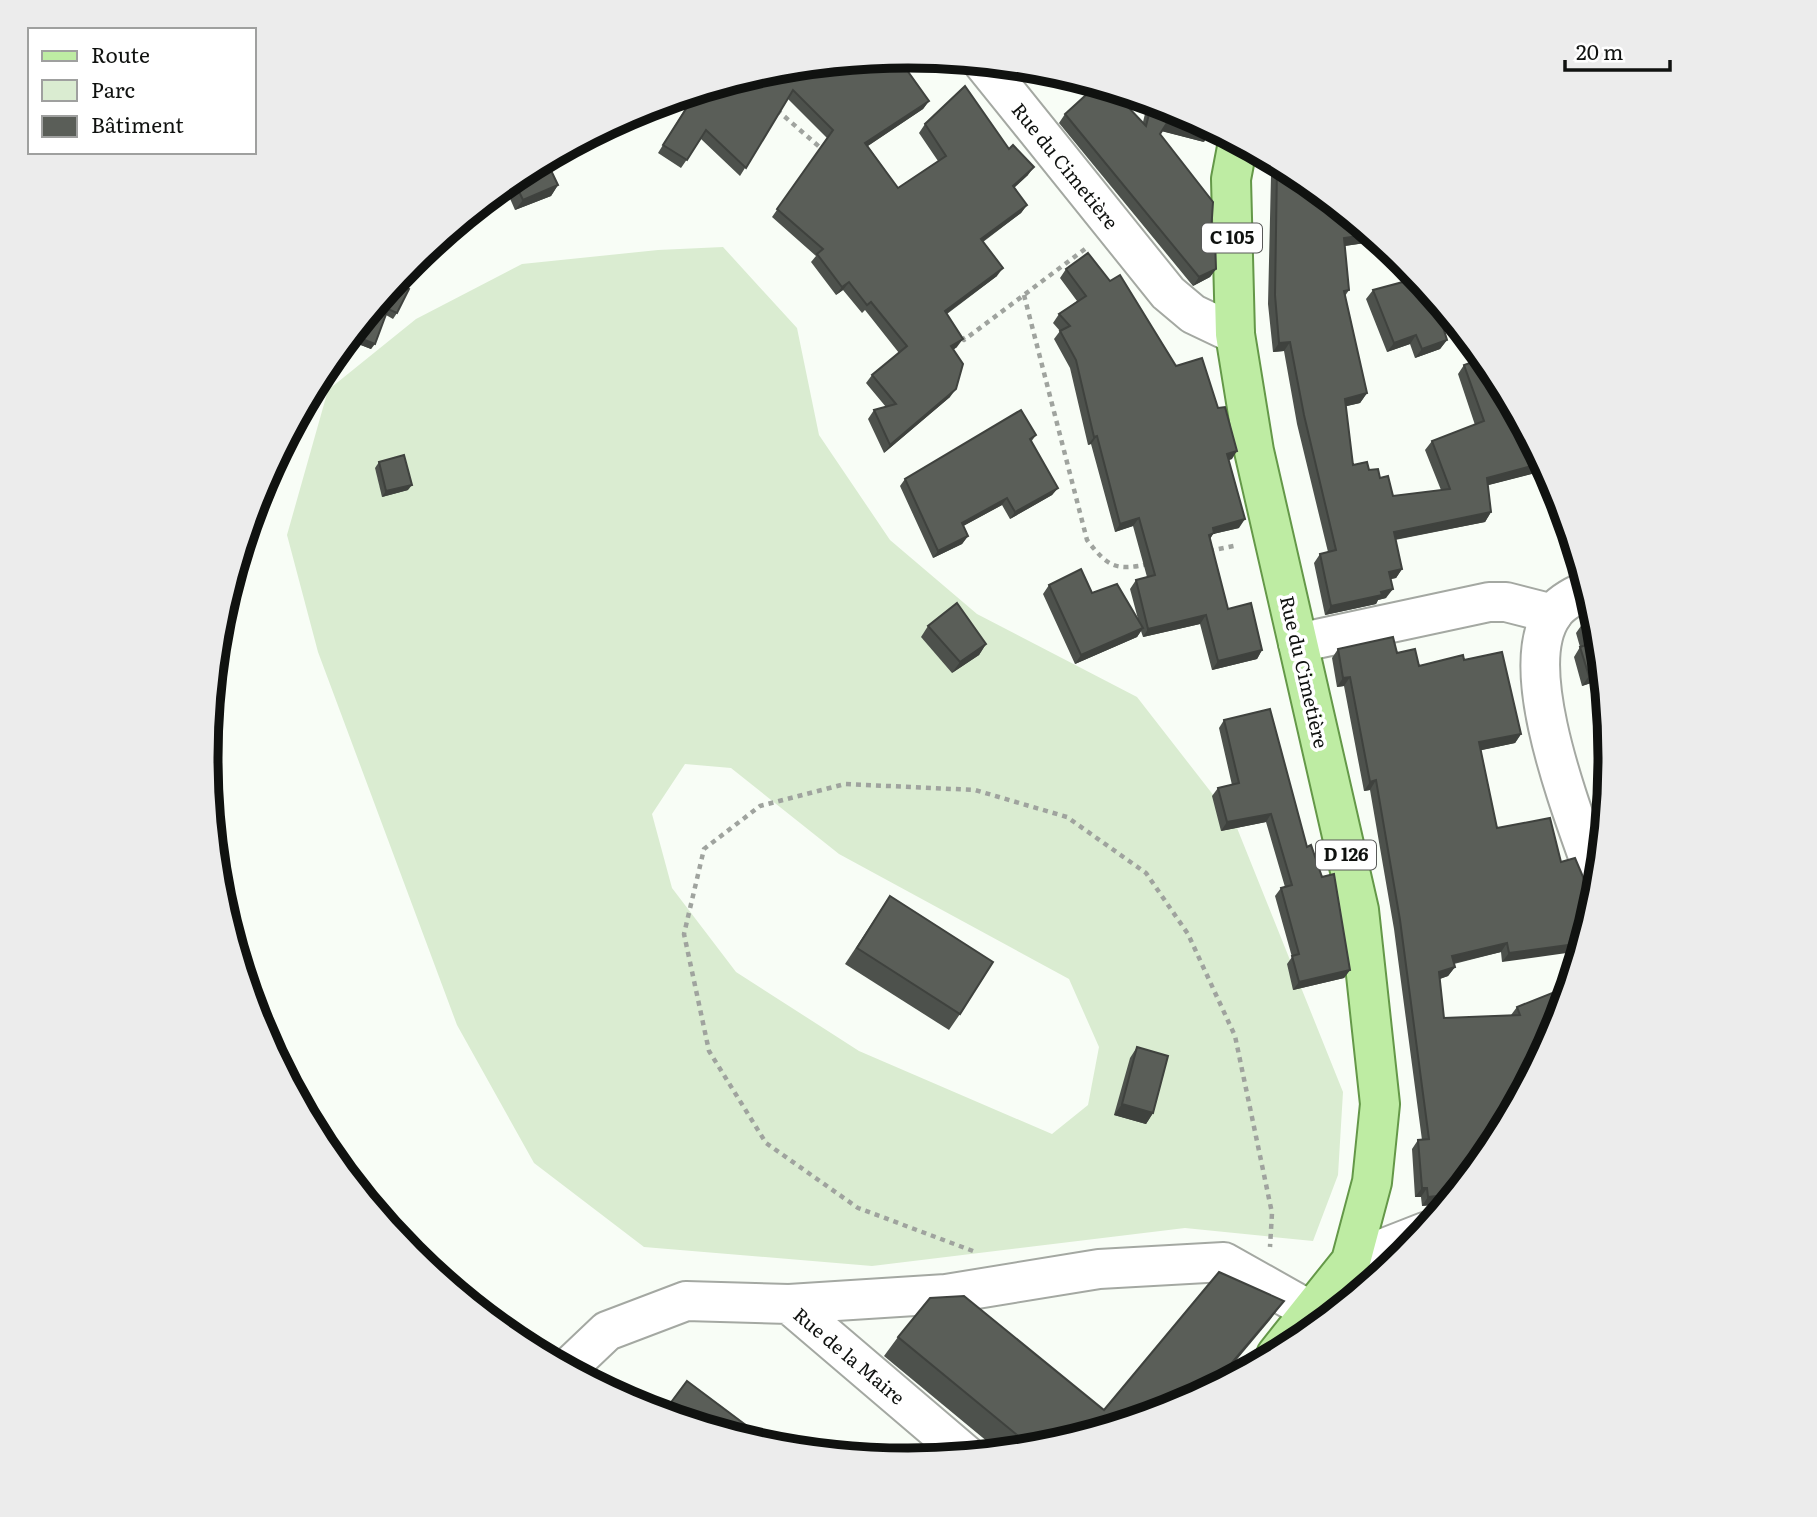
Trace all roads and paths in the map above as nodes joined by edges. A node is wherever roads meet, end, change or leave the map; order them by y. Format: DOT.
graph roads {
  1 [pos="991,73"];
  2 [pos="767,102"];
  3 [pos="824,151"];
  4 [pos="1236,151"];
  5 [pos="1114,227"];
  6 [pos="1024,295"];
  7 [pos="957,330"];
  8 [pos="1235,334"];
  9 [pos="1274,537"];
  10 [pos="1207,551"];
  11 [pos="1153,563"];
  12 [pos="1578,594"];
  13 [pos="1553,614"];
  14 [pos="1298,643"];
  15 [pos="1590,863"];
  16 [pos="1404,1240"];
  17 [pos="985,1253"];
  18 [pos="1351,1261"];
  19 [pos="1268,1287"];
  20 [pos="789,1304"];
  21 [pos="1311,1311"];
  22 [pos="1297,1328"];
  23 [pos="574,1362"];
  24 [pos="956,1447"];
  1 -- 5 [label="street, Rue du Cimetière"];
  2 -- 3 [label="path"];
  4 -- 8 [label="main road, C 105"];
  5 -- 6 [label="path"];
  5 -- 8 [label="street, Rue du Cimetière"];
  6 -- 7 [label="path"];
  6 -- 11 [label="path"];
  8 -- 9 [label="main road, Rue du Cimetière / D 126"];
  9 -- 10 [label="path"];
  9 -- 14 [label="main road, Rue du Cimetière / D 126"];
  12 -- 13 [label="street"];
  13 -- 14 [label="street"];
  13 -- 15 [label="street"];
  14 -- 18 [label="main road, Rue du Cimetière / D 126"];
  16 -- 18 [label="street"];
  17 -- 19 [label="path"];
  18 -- 21 [label="main road, Rue du Cimetière / D 126"];
  19 -- 20 [label="street"];
  19 -- 21 [label="street"];
  20 -- 23 [label="street, Rue de la Maire"];
  20 -- 24 [label="street, Rue de la Maire"];
  21 -- 22 [label="main road, Rue du Cimetière / D 126"];
}
